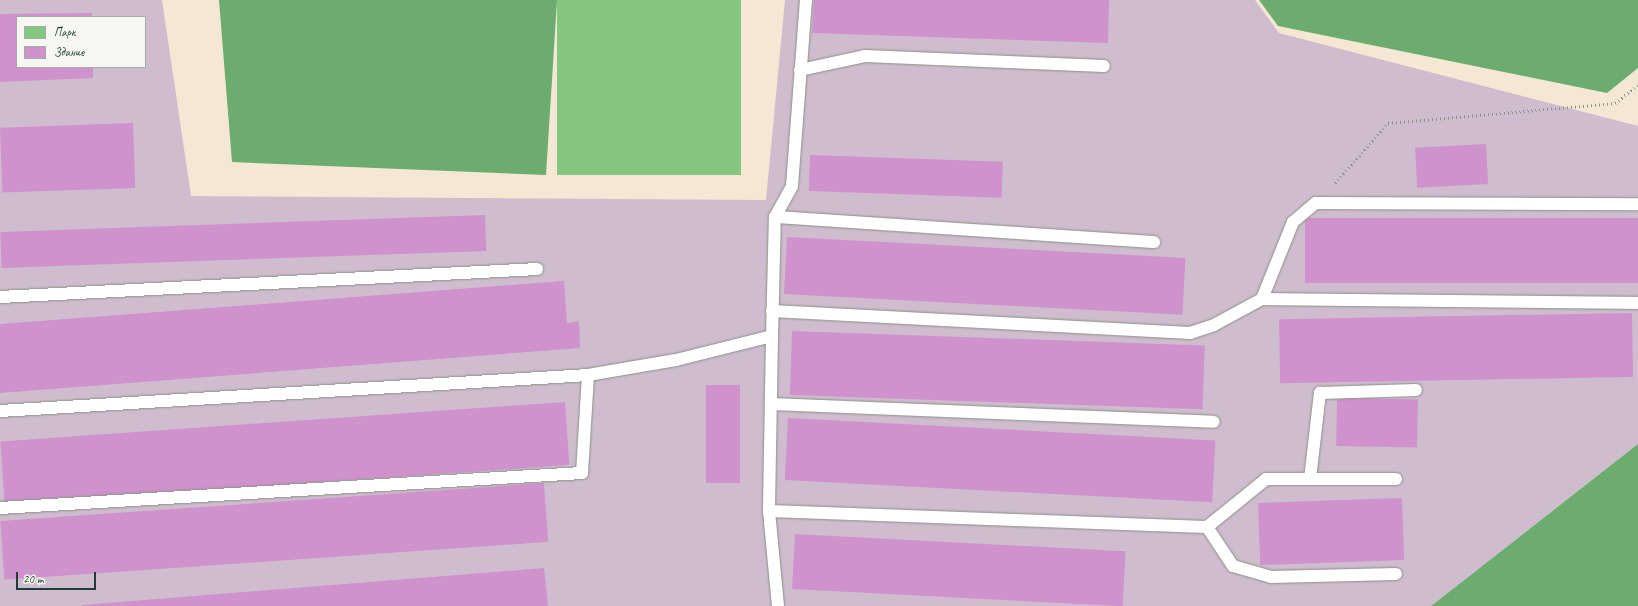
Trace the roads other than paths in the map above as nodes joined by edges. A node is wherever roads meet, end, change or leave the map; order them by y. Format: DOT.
graph roads {
  1 [pos="806,0"];
  2 [pos="1104,66"];
  3 [pos="800,70"];
  4 [pos="1638,204"];
  5 [pos="776,218"];
  6 [pos="1154,242"];
  7 [pos="537,269"];
  8 [pos="0,297"];
  9 [pos="1262,300"];
  10 [pos="1638,303"];
  11 [pos="772,311"];
  12 [pos="772,336"];
  13 [pos="588,375"];
  14 [pos="1416,390"];
  15 [pos="771,404"];
  16 [pos="0,411"];
  17 [pos="1214,422"];
  18 [pos="1310,479"];
  19 [pos="1396,479"];
  20 [pos="0,508"];
  21 [pos="769,511"];
  22 [pos="1207,527"];
  23 [pos="1396,574"];
  24 [pos="778,606"];
  1 -- 3 [label="lane"];
  2 -- 3 [label="lane"];
  3 -- 5 [label="lane"];
  4 -- 9 [label="lane"];
  5 -- 6 [label="lane"];
  5 -- 11 [label="lane"];
  7 -- 8 [label="lane"];
  9 -- 10 [label="lane"];
  9 -- 11 [label="lane"];
  11 -- 12 [label="lane"];
  12 -- 13 [label="lane"];
  12 -- 15 [label="lane"];
  13 -- 16 [label="lane"];
  13 -- 20 [label="lane"];
  14 -- 18 [label="lane"];
  15 -- 17 [label="lane"];
  15 -- 21 [label="lane"];
  18 -- 19 [label="lane"];
  18 -- 22 [label="lane"];
  21 -- 22 [label="lane"];
  21 -- 24 [label="lane"];
  22 -- 23 [label="lane"];
}
